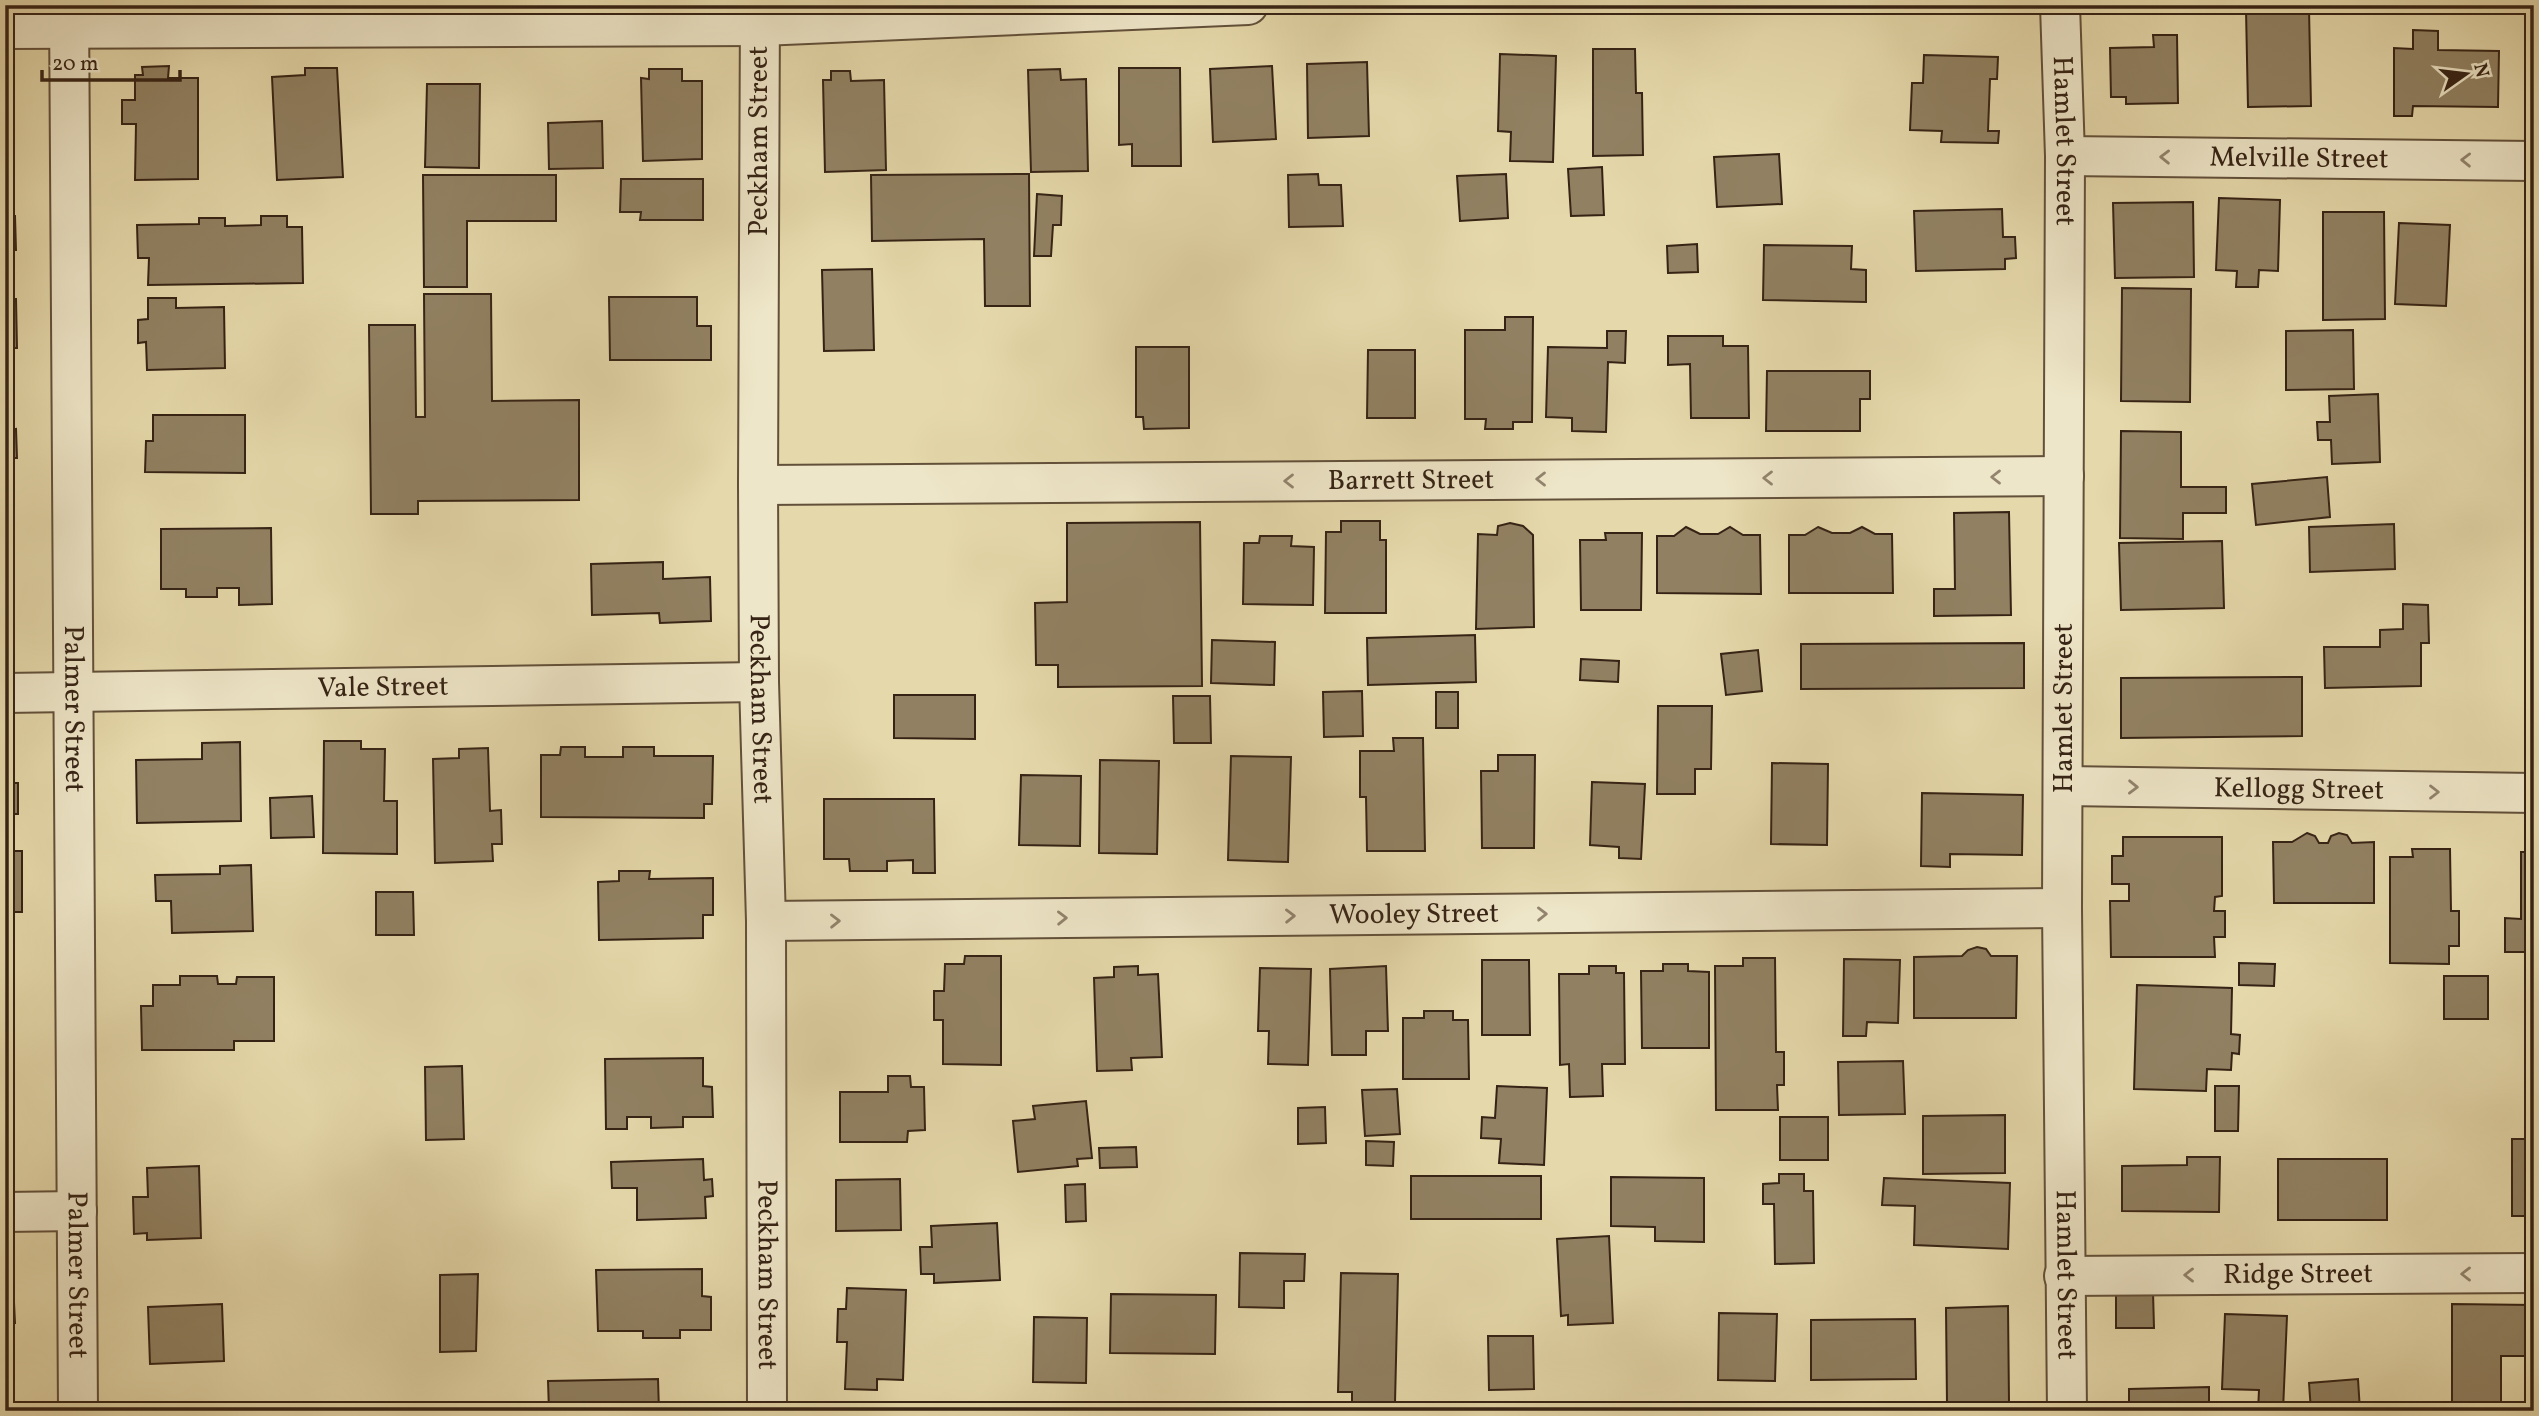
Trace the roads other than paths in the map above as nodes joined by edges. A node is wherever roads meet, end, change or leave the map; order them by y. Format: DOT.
graph roads {
  1 [pos="1248,5"];
  2 [pos="2060,5"];
  3 [pos="760,16"];
  4 [pos="69,17"];
  5 [pos="5,29"];
  6 [pos="2065,156"];
  7 [pos="2534,161"];
  8 [pos="2064,476"];
  9 [pos="758,485"];
  10 [pos="759,681"];
  11 [pos="5,693"];
  12 [pos="74,693"];
  13 [pos="2065,786"];
  14 [pos="2534,793"];
  15 [pos="2062,908"];
  16 [pos="766,921"];
  17 [pos="77,1211"];
  18 [pos="5,1212"];
  19 [pos="2534,1273"];
  20 [pos="2064,1276"];
  21 [pos="78,1411"];
  22 [pos="766,1411"];
  23 [pos="2067,1411"];
  1 -- 3 [label="street"];
  2 -- 6 [label="street, Hamlet Street"];
  3 -- 4 [label="street"];
  3 -- 9 [label="street, Peckham Street"];
  4 -- 5 [label="street"];
  4 -- 12 [label="street, Palmer Street"];
  7 -- 6 [label="street, Melville Street, one-way"];
  6 -- 8 [label="street, Hamlet Street"];
  8 -- 9 [label="street, Barrett Street, one-way"];
  8 -- 13 [label="street, Hamlet Street"];
  9 -- 10 [label="street, Peckham Street"];
  10 -- 12 [label="street, Vale Street"];
  10 -- 16 [label="street, Peckham Street"];
  11 -- 12 [label="street, Vale Street"];
  12 -- 17 [label="street, Palmer Street"];
  13 -- 14 [label="street, Kellogg Street, one-way"];
  13 -- 15 [label="street, Hamlet Street"];
  16 -- 15 [label="street, Wooley Street, one-way"];
  15 -- 20 [label="street, Hamlet Street"];
  16 -- 22 [label="street, Peckham Street"];
  17 -- 18 [label="street"];
  17 -- 21 [label="street, Palmer Street"];
  19 -- 20 [label="street, Ridge Street, one-way"];
  20 -- 23 [label="street, Hamlet Street"];
}
